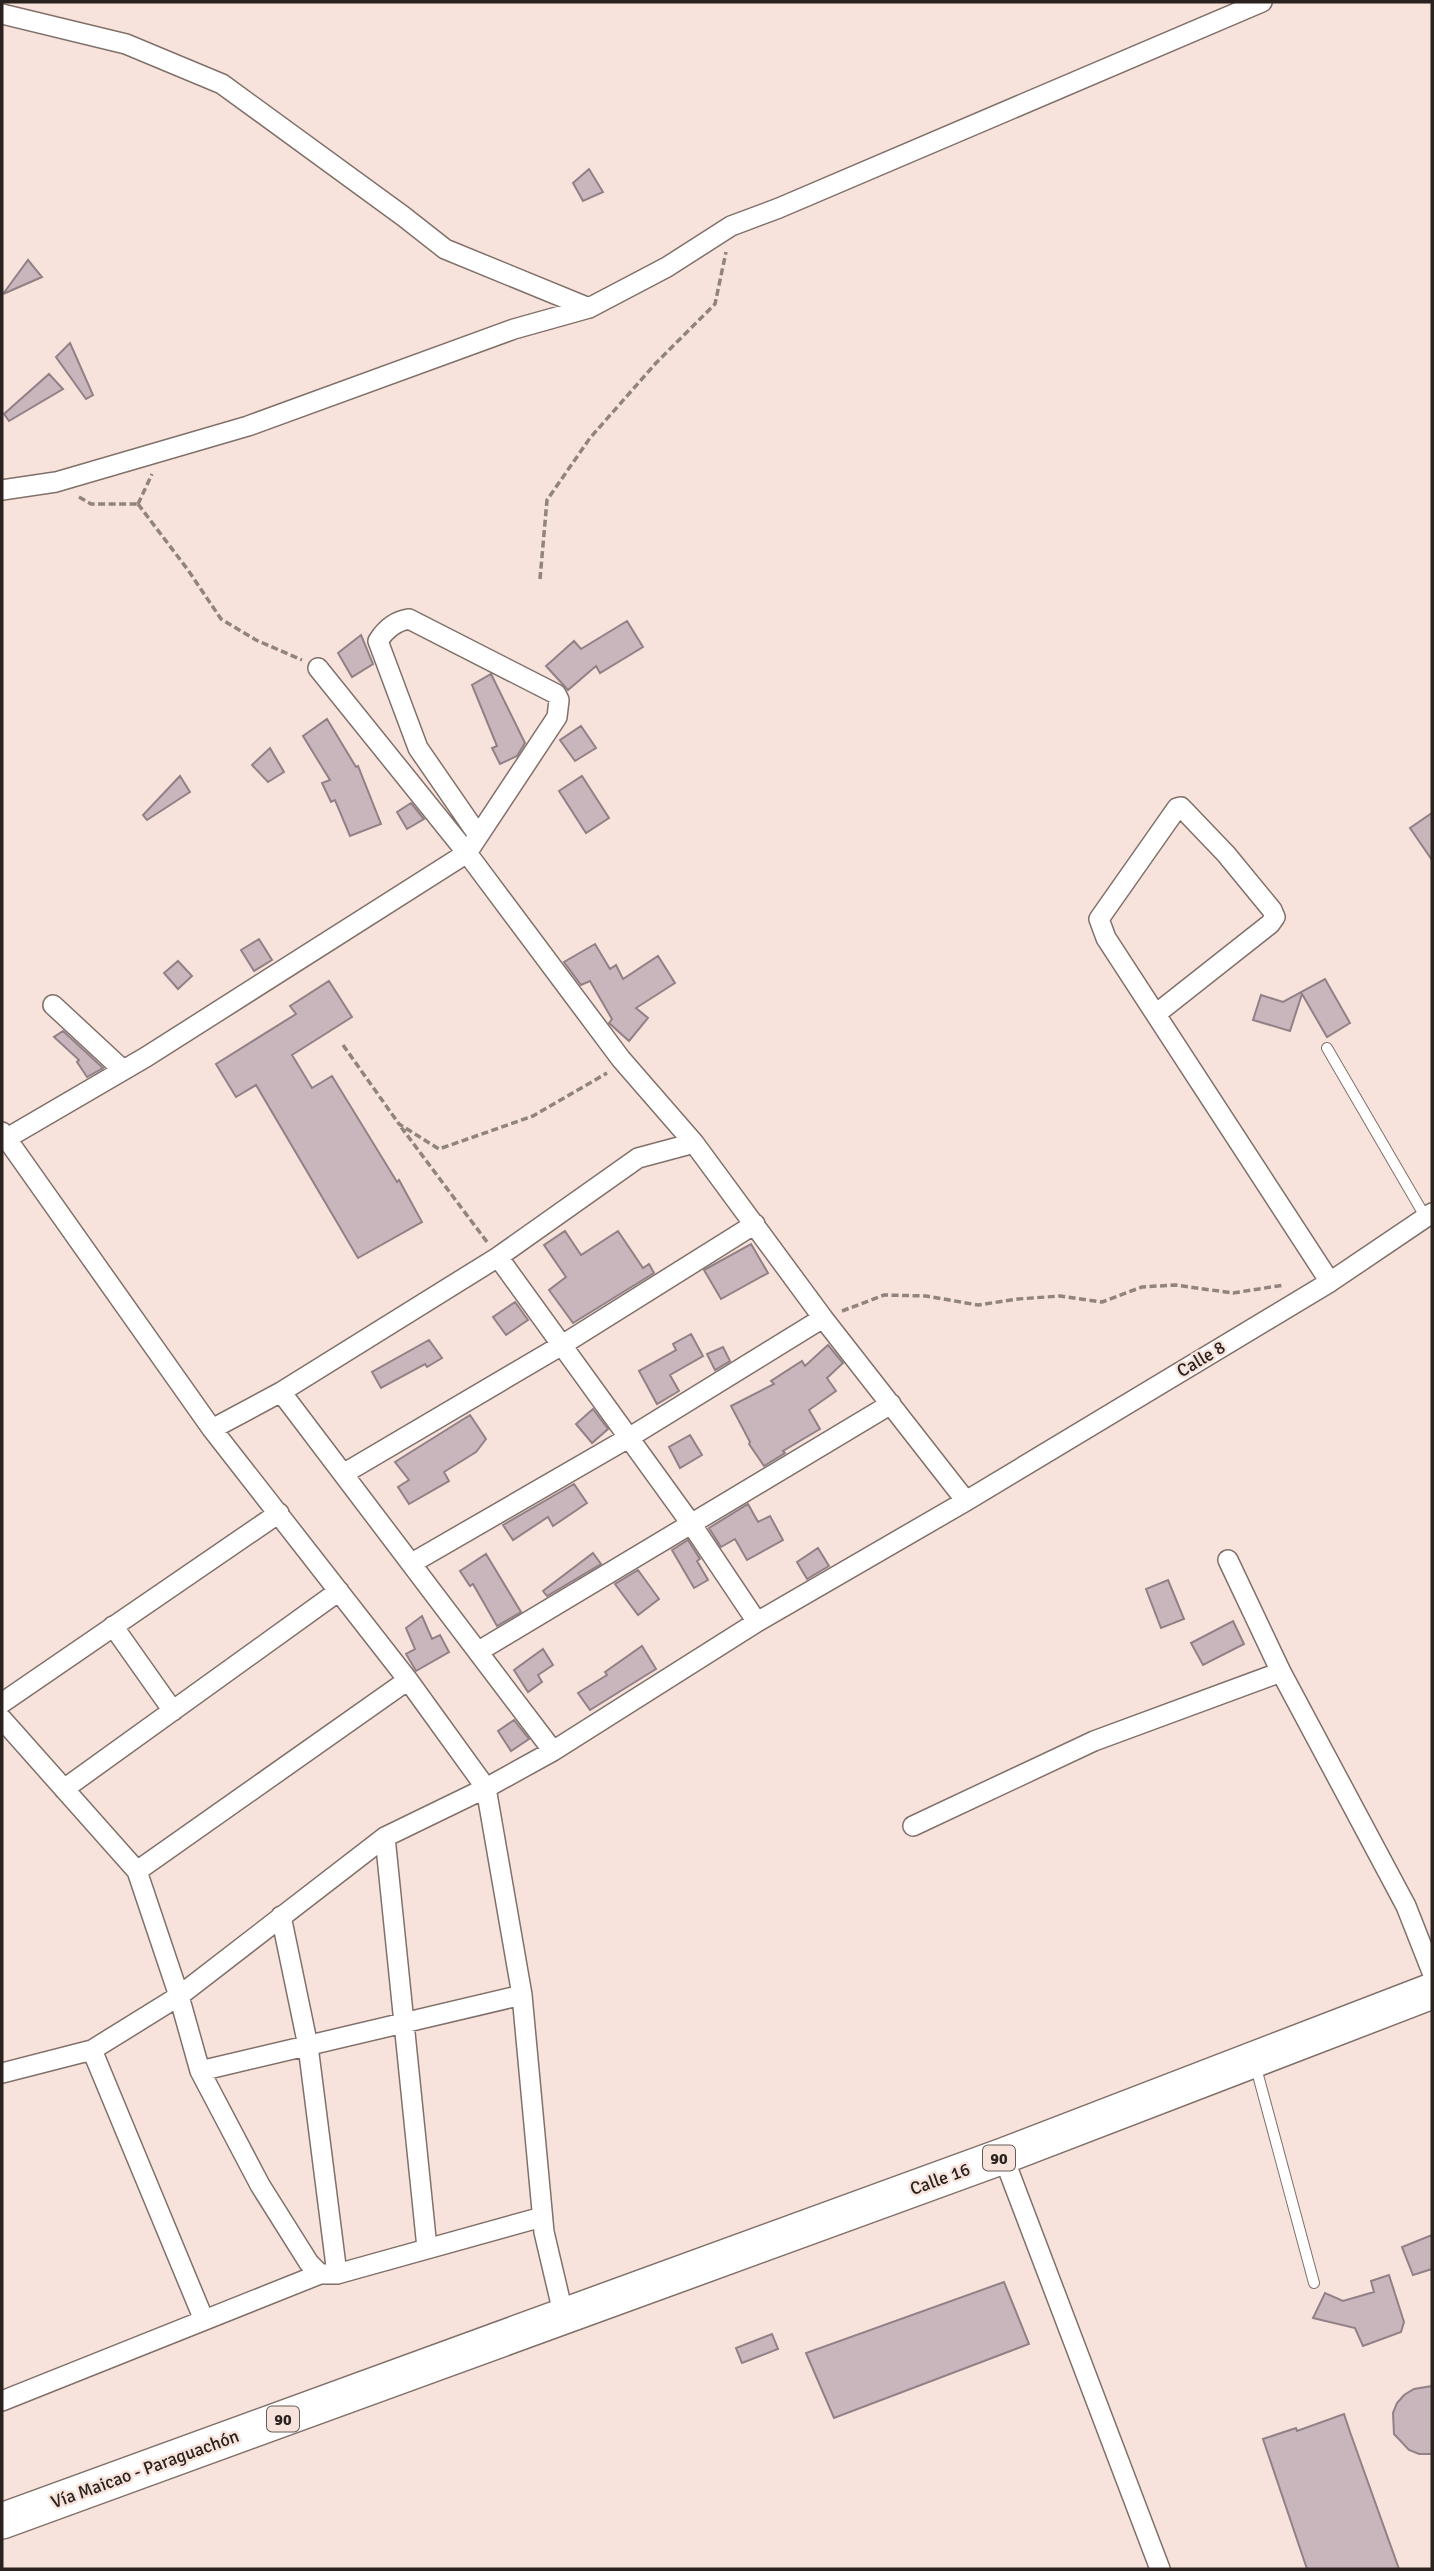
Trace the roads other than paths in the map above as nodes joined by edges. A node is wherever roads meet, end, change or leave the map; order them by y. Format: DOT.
graph roads {
  1 [pos="1262,2"];
  2 [pos="2,14"];
  3 [pos="589,308"];
  4 [pos="2,490"];
  5 [pos="318,668"];
  6 [pos="478,835"];
  7 [pos="467,853"];
  8 [pos="53,1005"];
  9 [pos="1156,1014"];
  10 [pos="1327,1048"];
  11 [pos="123,1070"];
  12 [pos="3,1137"];
  13 [pos="694,1143"];
  14 [pos="1429,1216"];
  15 [pos="755,1224"];
  16 [pos="498,1257"];
  17 [pos="1330,1282"];
  18 [pos="823,1318"];
  19 [pos="562,1345"];
  20 [pos="281,1392"];
  21 [pos="891,1404"];
  22 [pos="212,1429"];
  23 [pos="630,1437"];
  24 [pos="343,1474"];
  25 [pos="966,1501"];
  26 [pos="279,1513"];
  27 [pos="692,1524"];
  28 [pos="1228,1560"];
  29 [pos="412,1563"];
  30 [pos="339,1591"];
  31 [pos="757,1622"];
  32 [pos="113,1626"];
  33 [pos="479,1651"];
  34 [pos="1281,1672"];
  35 [pos="408,1680"];
  36 [pos="2,1703"];
  37 [pos="173,1711"];
  38 [pos="2,1719"];
  39 [pos="553,1751"];
  40 [pos="486,1788"];
  41 [pos="64,1789"];
  42 [pos="913,1826"];
  43 [pos="386,1837"];
  44 [pos="137,1871"];
  45 [pos="281,1916"];
  46 [pos="1431,1974"];
  47 [pos="522,1995"];
  48 [pos="180,1996"];
  49 [pos="403,2023"];
  50 [pos="309,2046"];
  51 [pos="92,2050"];
  52 [pos="1254,2060"];
  53 [pos="200,2071"];
  54 [pos="2,2073"];
  55 [pos="1003,2156"];
  56 [pos="543,2224"];
  57 [pos="427,2248"];
  58 [pos="328,2274"];
  59 [pos="1314,2283"];
  60 [pos="564,2317"];
  61 [pos="204,2320"];
  62 [pos="2,2402"];
  63 [pos="2,2521"];
  64 [pos="1160,2569"];
  1 -- 3 [label="street"];
  2 -- 3 [label="street"];
  3 -- 4 [label="street"];
  5 -- 7 [label="street"];
  6 -- 6 [label="street"];
  6 -- 7 [label="street"];
  7 -- 11 [label="street"];
  7 -- 13 [label="street"];
  8 -- 11 [label="street"];
  9 -- 9 [label="street"];
  9 -- 17 [label="street"];
  10 -- 14 [label="lane"];
  11 -- 12 [label="street"];
  12 -- 22 [label="street"];
  13 -- 15 [label="street"];
  13 -- 16 [label="street"];
  14 -- 17 [label="street, Calle 8"];
  15 -- 18 [label="street"];
  15 -- 19 [label="street"];
  16 -- 19 [label="street"];
  16 -- 20 [label="street"];
  17 -- 25 [label="street, Calle 8"];
  18 -- 21 [label="street"];
  18 -- 23 [label="street"];
  19 -- 23 [label="street"];
  19 -- 24 [label="street"];
  20 -- 22 [label="street"];
  20 -- 24 [label="street"];
  21 -- 25 [label="street"];
  21 -- 27 [label="street"];
  22 -- 26 [label="street"];
  23 -- 27 [label="street"];
  23 -- 29 [label="street"];
  24 -- 29 [label="street"];
  25 -- 31 [label="street, Calle 8"];
  26 -- 30 [label="street"];
  26 -- 32 [label="street"];
  27 -- 31 [label="street"];
  27 -- 33 [label="street"];
  28 -- 34 [label="street"];
  29 -- 33 [label="street"];
  30 -- 35 [label="street"];
  30 -- 37 [label="street"];
  31 -- 39 [label="street, Calle 8"];
  32 -- 36 [label="street"];
  32 -- 37 [label="street"];
  33 -- 39 [label="street"];
  34 -- 42 [label="street"];
  34 -- 46 [label="street"];
  35 -- 40 [label="street"];
  35 -- 44 [label="street"];
  37 -- 41 [label="street"];
  38 -- 41 [label="street"];
  39 -- 40 [label="street, Calle 8"];
  40 -- 43 [label="street, Calle 8"];
  40 -- 47 [label="street"];
  41 -- 44 [label="street"];
  43 -- 45 [label="street, Calle 8"];
  43 -- 49 [label="street"];
  44 -- 48 [label="street"];
  45 -- 48 [label="street, Calle 8"];
  45 -- 50 [label="street"];
  46 -- 52 [label="highway, Calle 16 / 90"];
  47 -- 49 [label="street"];
  47 -- 56 [label="street"];
  48 -- 51 [label="street, Calle 8"];
  48 -- 53 [label="street"];
  49 -- 50 [label="street"];
  49 -- 57 [label="street"];
  50 -- 53 [label="street"];
  50 -- 58 [label="street"];
  51 -- 54 [label="street, Calle 8"];
  51 -- 61 [label="street"];
  52 -- 55 [label="highway, Calle 16 / 90"];
  52 -- 59 [label="lane"];
  53 -- 58 [label="street"];
  55 -- 60 [label="highway, Calle 16 / 90"];
  55 -- 64 [label="street"];
  56 -- 57 [label="street"];
  56 -- 60 [label="street"];
  57 -- 58 [label="street"];
  58 -- 61 [label="street"];
  60 -- 63 [label="highway, Vía Maicao - Paraguachón / 90"];
  61 -- 62 [label="street"];
}
